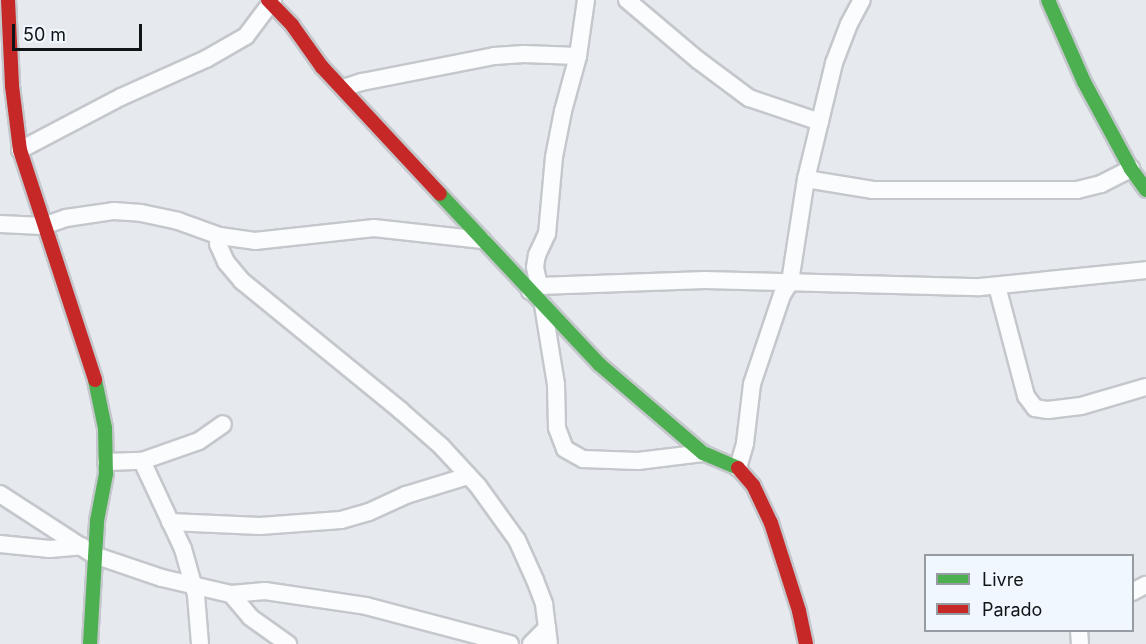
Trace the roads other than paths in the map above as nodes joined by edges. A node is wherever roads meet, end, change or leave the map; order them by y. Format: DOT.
graph roads {
  1 [pos="8,0"];
  2 [pos="586,0"];
  3 [pos="627,0"];
  4 [pos="862,0"];
  5 [pos="1048,0"];
  6 [pos="271,1"];
  7 [pos="578,56"];
  8 [pos="6,87"];
  9 [pos="343,88"];
  10 [pos="820,122"];
  11 [pos="20,150"];
  12 [pos="1131,169"];
  13 [pos="806,179"];
  14 [pos="1146,190"];
  15 [pos="0,224"];
  16 [pos="43,226"];
  17 [pos="220,236"];
  18 [pos="482,240"];
  19 [pos="1146,270"];
  20 [pos="790,282"];
  21 [pos="997,286"];
  22 [pos="535,288"];
  23 [pos="543,305"];
  24 [pos="1146,387"];
  25 [pos="223,424"];
  26 [pos="703,453"];
  27 [pos="142,461"];
  28 [pos="106,462"];
  29 [pos="738,468"];
  30 [pos="468,476"];
  31 [pos="0,494"];
  32 [pos="170,522"];
  33 [pos="0,544"];
  34 [pos="88,550"];
  35 [pos="194,585"];
  36 [pos="231,594"];
  37 [pos="548,636"];
  38 [pos="90,644"];
  39 [pos="200,644"];
  40 [pos="288,644"];
  41 [pos="510,644"];
  42 [pos="531,644"];
  43 [pos="806,644"];
  1 -- 8 [label="street"];
  2 -- 7 [label="street"];
  3 -- 10 [label="street"];
  4 -- 10 [label="street"];
  5 -- 12 [label="street"];
  6 -- 9 [label="street"];
  6 -- 11 [label="street"];
  7 -- 9 [label="street"];
  7 -- 22 [label="street"];
  8 -- 11 [label="street"];
  9 -- 18 [label="street"];
  10 -- 13 [label="street"];
  11 -- 16 [label="street"];
  12 -- 13 [label="street"];
  12 -- 14 [label="street"];
  13 -- 20 [label="street"];
  15 -- 16 [label="street"];
  16 -- 17 [label="street"];
  16 -- 28 [label="street"];
  17 -- 18 [label="street"];
  17 -- 30 [label="street"];
  18 -- 22 [label="street"];
  19 -- 21 [label="street"];
  20 -- 21 [label="street"];
  20 -- 22 [label="street"];
  20 -- 29 [label="street"];
  21 -- 24 [label="street"];
  22 -- 23 [label="street"];
  23 -- 26 [label="street"];
  23 -- 26 [label="street"];
  25 -- 27 [label="street"];
  26 -- 29 [label="street"];
  27 -- 28 [label="street"];
  27 -- 32 [label="street"];
  28 -- 34 [label="street"];
  29 -- 43 [label="street"];
  30 -- 32 [label="street"];
  30 -- 37 [label="street"];
  31 -- 34 [label="street"];
  32 -- 35 [label="street"];
  33 -- 34 [label="street"];
  34 -- 35 [label="street"];
  34 -- 38 [label="street"];
  35 -- 36 [label="street"];
  35 -- 39 [label="street"];
  36 -- 40 [label="street"];
  36 -- 41 [label="street"];
  37 -- 42 [label="street"];
}
